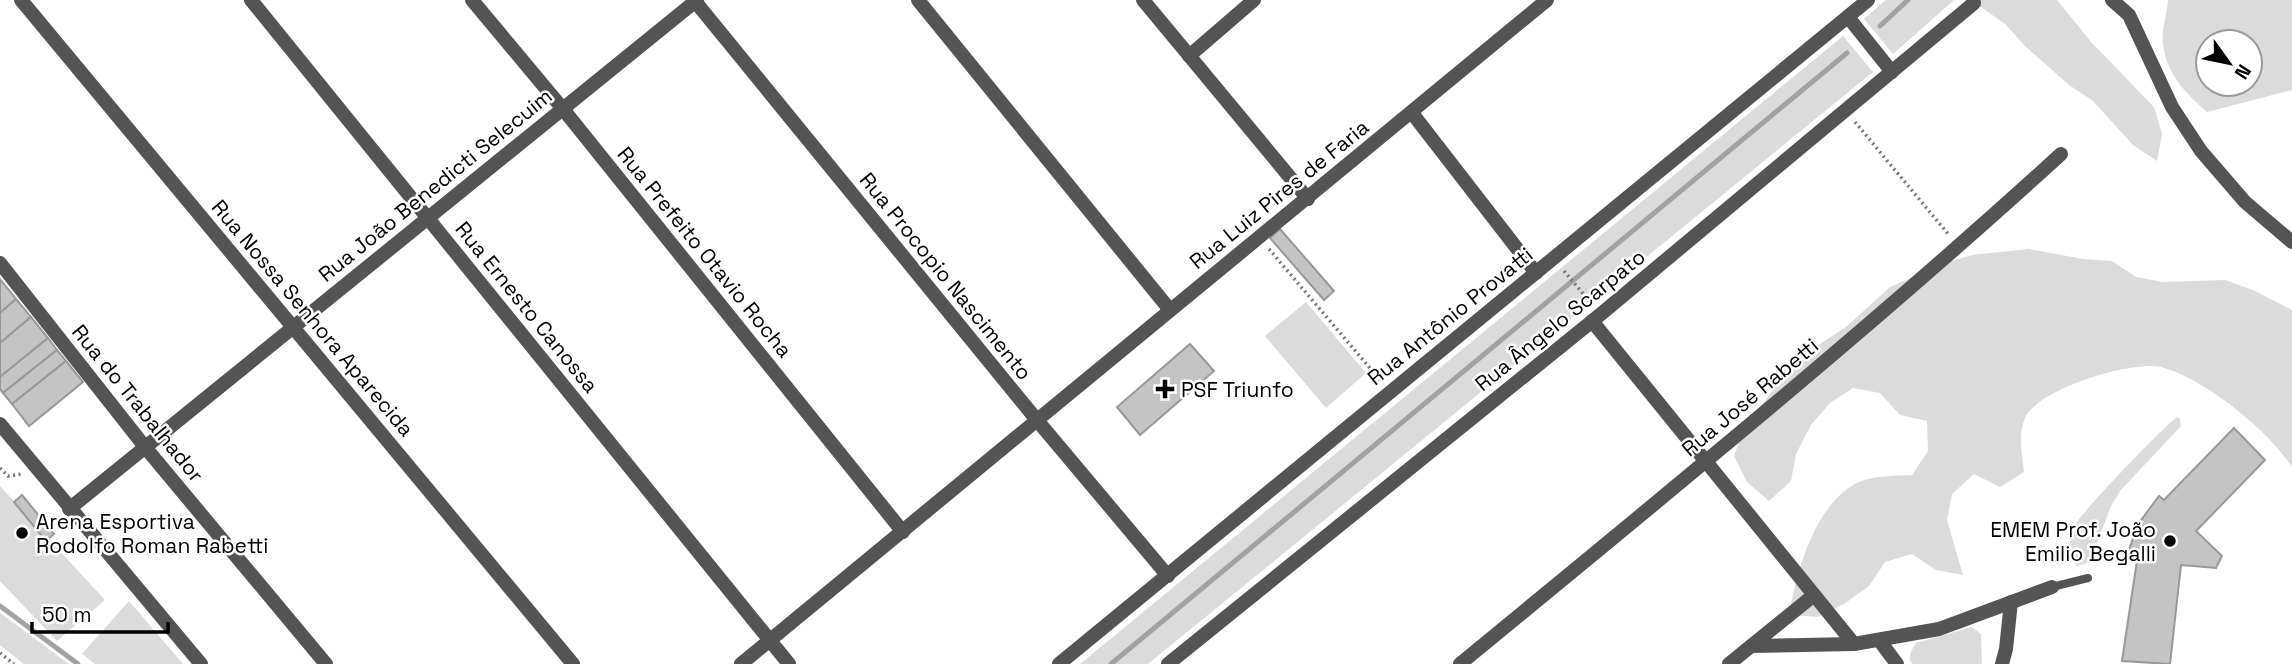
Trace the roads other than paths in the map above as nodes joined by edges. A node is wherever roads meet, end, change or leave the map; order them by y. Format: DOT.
graph roads {
  1 [pos="21,0"];
  2 [pos="251,0"];
  3 [pos="472,0"];
  4 [pos="918,0"];
  5 [pos="1143,0"];
  6 [pos="1254,0"];
  7 [pos="1546,0"];
  8 [pos="1868,0"];
  9 [pos="2112,0"];
  10 [pos="695,1"];
  11 [pos="1973,2"];
  12 [pos="1847,17"];
  13 [pos="1189,56"];
  14 [pos="1892,72"];
  15 [pos="563,109"];
  16 [pos="1412,113"];
  17 [pos="2061,155"];
  18 [pos="1308,199"];
  19 [pos="428,218"];
  20 [pos="2292,242"];
  21 [pos="0,263"];
  22 [pos="1536,273"];
  23 [pos="1170,310"];
  24 [pos="1592,321"];
  25 [pos="294,327"];
  26 [pos="1036,419"];
  27 [pos="0,424"];
  28 [pos="145,447"];
  29 [pos="1706,462"];
  30 [pos="69,509"];
  31 [pos="903,532"];
  32 [pos="1168,576"];
  33 [pos="2088,578"];
  34 [pos="2052,587"];
  35 [pos="1814,595"];
  36 [pos="2011,602"];
  37 [pos="769,640"];
  38 [pos="1879,640"];
  39 [pos="1854,644"];
  40 [pos="1751,646"];
  41 [pos="201,664"];
  42 [pos="326,664"];
  43 [pos="573,664"];
  44 [pos="741,664"];
  45 [pos="789,664"];
  46 [pos="1059,664"];
  47 [pos="1168,664"];
  48 [pos="1460,664"];
  49 [pos="1729,664"];
  50 [pos="1897,664"];
  51 [pos="2002,664"];
  1 -- 25 [label="street, Rua Nossa Senhora Aparecida"];
  2 -- 19 [label="street, Rua Ernesto Canossa"];
  3 -- 15 [label="street, Rua Prefeito Otavio Rocha"];
  4 -- 23 [label="street"];
  5 -- 13 [label="street"];
  6 -- 13 [label="street"];
  7 -- 16 [label="street, Rua Luiz Pires de Faria"];
  8 -- 12 [label="street, Rua Antônio Provatti"];
  9 -- 20 [label="street"];
  10 -- 15 [label="street, Rua João Benedicti Selecuim"];
  10 -- 26 [label="street, Rua Procopio Nascimento"];
  11 -- 14 [label="street, Rua Ângelo Scarpato"];
  12 -- 14 [label="street"];
  12 -- 22 [label="street, Rua Antônio Provatti"];
  13 -- 18 [label="street"];
  14 -- 24 [label="street, Rua Ângelo Scarpato"];
  15 -- 19 [label="street, Rua João Benedicti Selecuim"];
  15 -- 31 [label="street, Rua Prefeito Otavio Rocha"];
  16 -- 18 [label="street, Rua Luiz Pires de Faria"];
  16 -- 22 [label="street"];
  17 -- 29 [label="street, Rua José Rabetti"];
  18 -- 23 [label="street, Rua Luiz Pires de Faria"];
  19 -- 25 [label="street, Rua João Benedicti Selecuim"];
  19 -- 37 [label="street, Rua Ernesto Canossa"];
  21 -- 28 [label="street, Rua do Trabalhador"];
  22 -- 32 [label="street, Rua Antônio Provatti"];
  23 -- 26 [label="street, Rua Luiz Pires de Faria"];
  24 -- 29 [label="street"];
  24 -- 47 [label="street, Rua Ângelo Scarpato"];
  25 -- 28 [label="street, Rua João Benedicti Selecuim"];
  25 -- 43 [label="street, Rua Nossa Senhora Aparecida"];
  26 -- 31 [label="street, Rua Luiz Pires de Faria"];
  26 -- 32 [label="street, Rua Procopio Nascimento"];
  27 -- 30 [label="street"];
  28 -- 30 [label="street, Rua João Benedicti Selecuim"];
  28 -- 42 [label="street, Rua do Trabalhador"];
  29 -- 35 [label="street"];
  29 -- 48 [label="street, Rua José Rabetti"];
  30 -- 41 [label="street"];
  31 -- 37 [label="street, Rua Luiz Pires de Faria"];
  32 -- 46 [label="street, Rua Antônio Provatti"];
  33 -- 34 [label="lane"];
  34 -- 36 [label="street"];
  35 -- 39 [label="street"];
  35 -- 40 [label="street"];
  36 -- 38 [label="street"];
  36 -- 51 [label="street"];
  37 -- 44 [label="street, Rua Luiz Pires de Faria"];
  37 -- 45 [label="street, Rua Ernesto Canossa"];
  38 -- 39 [label="street"];
  38 -- 50 [label="street"];
  39 -- 40 [label="street"];
  40 -- 49 [label="street"];
}
